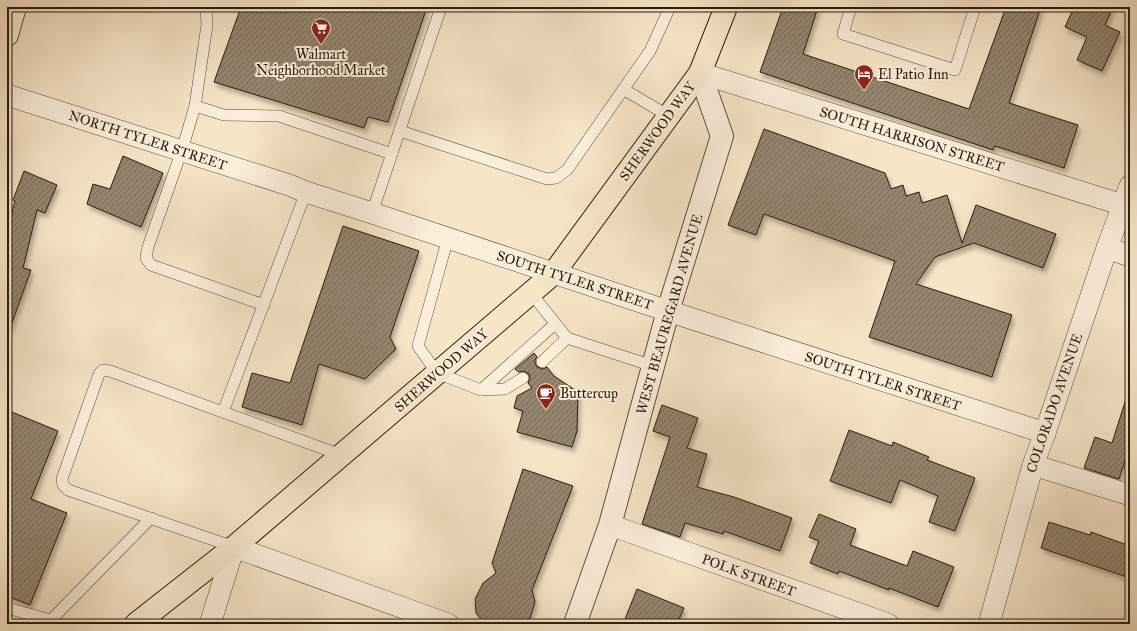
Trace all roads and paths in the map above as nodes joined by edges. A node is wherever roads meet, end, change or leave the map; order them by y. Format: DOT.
graph roads {
  1 [pos="15,7"];
  2 [pos="206,7"];
  3 [pos="441,7"];
  4 [pos="670,7"];
  5 [pos="726,7"];
  6 [pos="851,7"];
  7 [pos="975,7"];
  8 [pos="7,35"];
  9 [pos="700,73"];
  10 [pos="623,89"];
  11 [pos="7,95"];
  12 [pos="195,106"];
  13 [pos="669,116"];
  14 [pos="400,131"];
  15 [pos="182,150"];
  16 [pos="392,154"];
  17 [pos="1130,186"];
  18 [pos="298,188"];
  19 [pos="1123,205"];
  20 [pos="372,213"];
  21 [pos="448,238"];
  22 [pos="1107,248"];
  23 [pos="1130,256"];
  24 [pos="554,274"];
  25 [pos="531,293"];
  26 [pos="264,305"];
  27 [pos="668,311"];
  28 [pos="555,324"];
  29 [pos="567,338"];
  30 [pos="542,362"];
  31 [pos="653,366"];
  32 [pos="437,373"];
  33 [pos="523,378"];
  34 [pos="481,390"];
  35 [pos="223,412"];
  36 [pos="1045,433"];
  37 [pos="341,455"];
  38 [pos="1032,465"];
  39 [pos="1130,495"];
  40 [pos="151,518"];
  41 [pos="610,525"];
  42 [pos="234,547"];
  43 [pos="7,608"];
  44 [pos="53,622"];
  45 [pos="136,624"];
  46 [pos="210,624"];
  47 [pos="448,624"];
  48 [pos="575,624"];
  49 [pos="888,624"];
  50 [pos="989,624"];
  1 -- 8 [label="street"];
  2 -- 12 [label="lane"];
  3 -- 14 [label="lane"];
  4 -- 10 [label="lane"];
  5 -- 9 [label="main road"];
  6 -- 7 [label="lane"];
  9 -- 13 [label="main road, SHERWOOD WAY"];
  9 -- 19 [label="street, SOUTH HARRISON STREET"];
  9 -- 27 [label="street, WEST BEAUREGARD AVENUE"];
  10 -- 13 [label="lane"];
  10 -- 14 [label="lane"];
  11 -- 15 [label="street, NORTH TYLER STREET"];
  12 -- 15 [label="lane"];
  12 -- 16 [label="lane"];
  13 -- 24 [label="main road, SHERWOOD WAY"];
  14 -- 16 [label="lane"];
  15 -- 18 [label="street, NORTH TYLER STREET"];
  15 -- 26 [label="lane"];
  16 -- 20 [label="lane"];
  17 -- 19 [label="street, COLORADO AVENUE"];
  18 -- 20 [label="street, SOUTH TYLER STREET"];
  18 -- 26 [label="lane"];
  19 -- 22 [label="street, COLORADO AVENUE"];
  20 -- 21 [label="street, SOUTH TYLER STREET"];
  21 -- 24 [label="street, SOUTH TYLER STREET"];
  21 -- 32 [label="lane"];
  22 -- 23 [label="street"];
  22 -- 36 [label="street, COLORADO AVENUE"];
  24 -- 25 [label="main road, SHERWOOD WAY"];
  24 -- 27 [label="street, SOUTH TYLER STREET"];
  25 -- 28 [label="lane"];
  25 -- 32 [label="main road, SHERWOOD WAY"];
  26 -- 35 [label="lane"];
  27 -- 31 [label="street, WEST BEAUREGARD AVENUE"];
  27 -- 36 [label="street, SOUTH TYLER STREET"];
  28 -- 29 [label="lane"];
  28 -- 34 [label="lane"];
  29 -- 30 [label="lane"];
  29 -- 31 [label="lane"];
  31 -- 41 [label="street, WEST BEAUREGARD AVENUE"];
  32 -- 34 [label="lane"];
  32 -- 37 [label="main road, SHERWOOD WAY"];
  33 -- 34 [label="lane"];
  35 -- 37 [label="lane"];
  35 -- 40 [label="lane"];
  36 -- 38 [label="street, COLORADO AVENUE"];
  37 -- 42 [label="main road, SHERWOOD WAY"];
  38 -- 39 [label="street"];
  38 -- 50 [label="street, COLORADO AVENUE"];
  40 -- 42 [label="lane"];
  40 -- 44 [label="lane"];
  41 -- 48 [label="street, WEST BEAUREGARD AVENUE"];
  41 -- 49 [label="street, POLK STREET"];
  42 -- 45 [label="main road, SHERWOOD WAY"];
  42 -- 46 [label="street"];
  42 -- 47 [label="street"];
  43 -- 44 [label="lane"];
}
